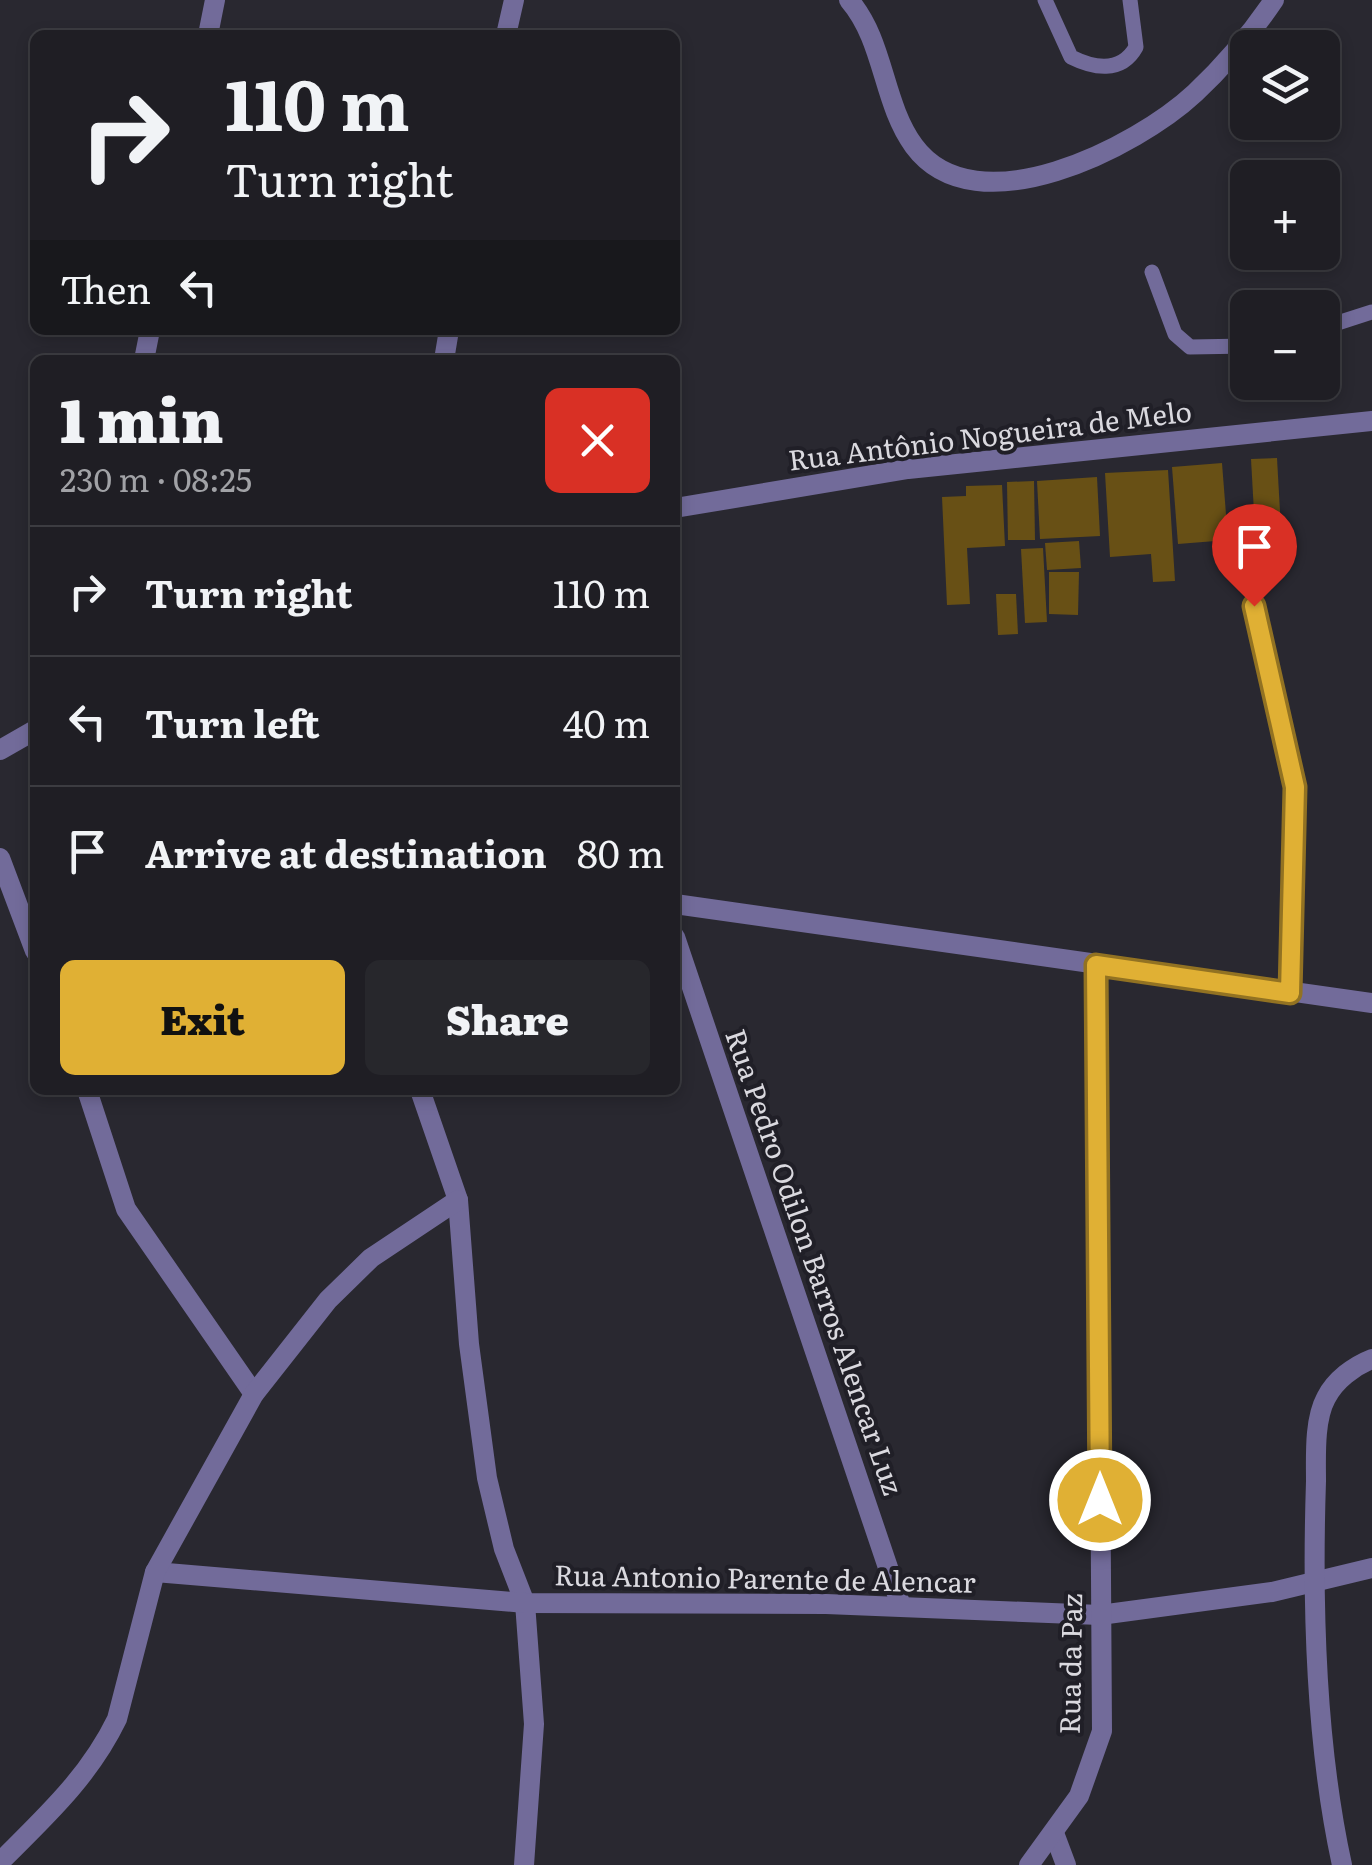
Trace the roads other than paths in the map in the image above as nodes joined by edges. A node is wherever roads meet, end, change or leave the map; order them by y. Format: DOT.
graph roads {
  1 [pos="215,0"];
  2 [pos="514,0"];
  3 [pos="849,0"];
  4 [pos="1045,0"];
  5 [pos="1130,0"];
  6 [pos="1274,0"];
  7 [pos="209,30"];
  8 [pos="507,30"];
  9 [pos="1152,272"];
  10 [pos="1372,312"];
  11 [pos="1340,322"];
  12 [pos="1230,346"];
  13 [pos="1372,421"];
  14 [pos="680,507"];
  15 [pos="1254,606"];
  16 [pos="30,733"];
  17 [pos="0,750"];
  18 [pos="0,858"];
  19 [pos="680,905"];
  20 [pos="30,938"];
  21 [pos="680,952"];
  22 [pos="1096,965"];
  23 [pos="1290,993"];
  24 [pos="1372,1003"];
  25 [pos="89,1095"];
  26 [pos="422,1095"];
  27 [pos="458,1200"];
  28 [pos="1372,1359"];
  29 [pos="254,1394"];
  30 [pos="1372,1568"];
  31 [pos="155,1572"];
  32 [pos="1312,1582"];
  33 [pos="525,1603"];
  34 [pos="901,1606"];
  35 [pos="1100,1615"];
  36 [pos="1054,1833"];
  37 [pos="0,1862"];
  38 [pos="524,1865"];
  39 [pos="1029,1865"];
  40 [pos="1066,1865"];
  41 [pos="1342,1865"];
  1 -- 7 [label="street"];
  2 -- 8 [label="street"];
  3 -- 6 [label="street"];
  4 -- 5 [label="lane"];
  9 -- 12 [label="lane"];
  10 -- 11 [label="lane"];
  13 -- 14 [label="street, Rua Antônio Nogueira de Melo"];
  15 -- 23 [label="street"];
  16 -- 17 [label="street"];
  18 -- 20 [label="street"];
  19 -- 22 [label="street"];
  21 -- 34 [label="street, Rua Pedro Odilon Barros Alencar Luz"];
  22 -- 23 [label="street"];
  22 -- 35 [label="street, Rua da Paz"];
  23 -- 24 [label="street"];
  25 -- 29 [label="street"];
  26 -- 27 [label="street"];
  27 -- 29 [label="street"];
  27 -- 33 [label="street"];
  28 -- 32 [label="street"];
  29 -- 31 [label="street"];
  30 -- 32 [label="street, Rua Antonio Parente de Alencar"];
  31 -- 33 [label="street, Rua Antonio Parente de Alencar"];
  31 -- 37 [label="street"];
  32 -- 35 [label="street, Rua Antonio Parente de Alencar"];
  32 -- 41 [label="street"];
  33 -- 34 [label="street, Rua Antonio Parente de Alencar"];
  33 -- 38 [label="street"];
  34 -- 35 [label="street, Rua Antonio Parente de Alencar"];
  35 -- 36 [label="street, Rua da Paz"];
  36 -- 39 [label="street, Rua da Paz"];
  36 -- 40 [label="street"];
}
